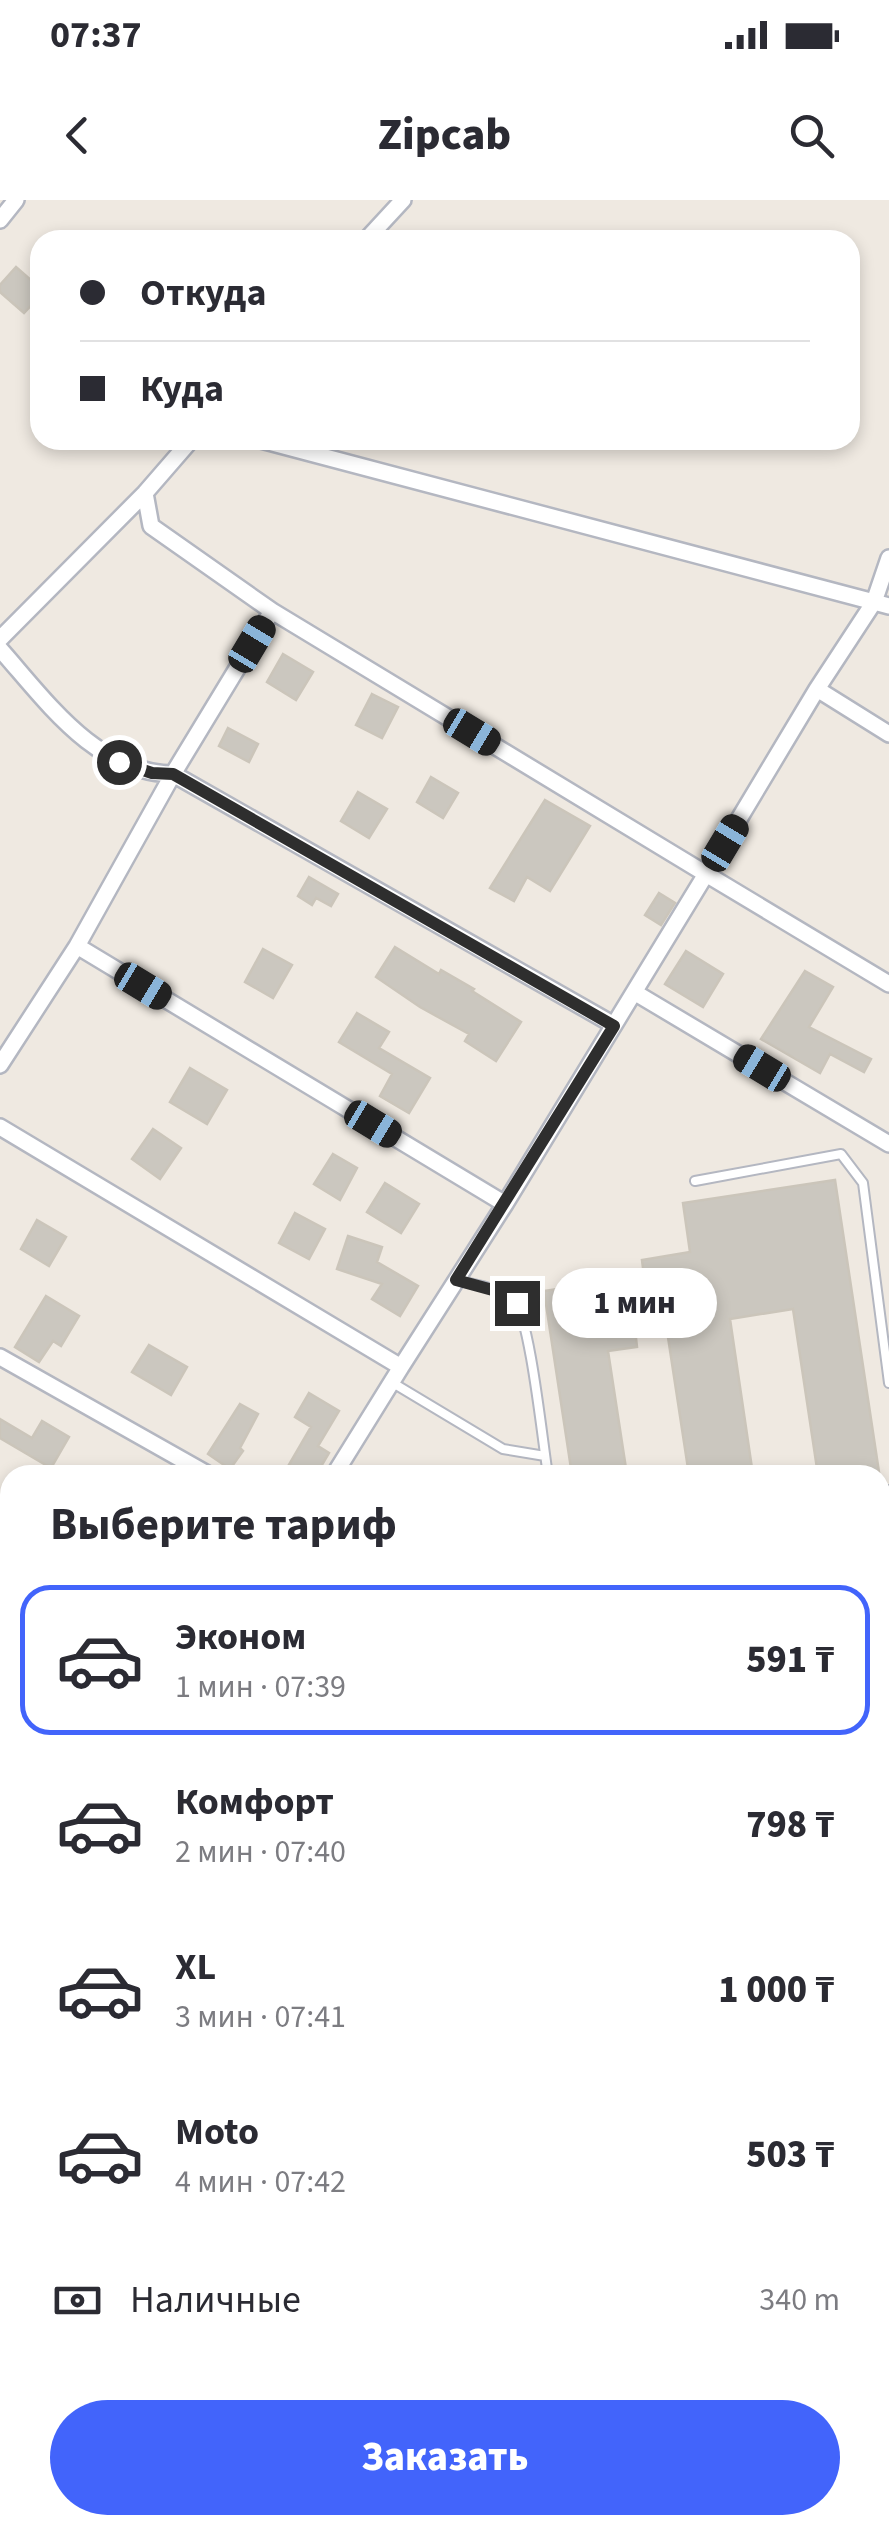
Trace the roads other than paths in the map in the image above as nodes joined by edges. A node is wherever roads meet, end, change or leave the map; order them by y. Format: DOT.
graph roads {
  1 [pos="16,200"];
  2 [pos="403,200"];
  3 [pos="0,220"];
  4 [pos="375,230"];
  5 [pos="183,450"];
  6 [pos="299,450"];
  7 [pos="145,493"];
  8 [pos="889,558"];
  9 [pos="881,604"];
  10 [pos="272,611"];
  11 [pos="0,638"];
  12 [pos="0,649"];
  13 [pos="816,688"];
  14 [pos="889,734"];
  15 [pos="173,774"];
  16 [pos="706,874"];
  17 [pos="77,946"];
  18 [pos="889,984"];
  19 [pos="634,992"];
  20 [pos="614,1026"];
  21 [pos="0,1065"];
  22 [pos="0,1127"];
  23 [pos="889,1144"];
  24 [pos="696,1181"];
  25 [pos="505,1204"];
  26 [pos="456,1280"];
  27 [pos="0,1357"];
  28 [pos="401,1367"];
  29 [pos="391,1382"];
  30 [pos="889,1383"];
  31 [pos="545,1456"];
  32 [pos="190,1465"];
  33 [pos="340,1465"];
  34 [pos="546,1465"];
  1 -- 3 [label="street"];
  2 -- 4 [label="street"];
  5 -- 7 [label="street"];
  6 -- 9 [label="street"];
  7 -- 10 [label="street"];
  7 -- 11 [label="street"];
  8 -- 9 [label="street"];
  9 -- 13 [label="street"];
  10 -- 15 [label="street"];
  10 -- 16 [label="street"];
  12 -- 15 [label="street"];
  13 -- 14 [label="street"];
  13 -- 16 [label="street"];
  15 -- 17 [label="street"];
  15 -- 20 [label="street"];
  16 -- 18 [label="street"];
  16 -- 19 [label="street"];
  17 -- 21 [label="street"];
  17 -- 25 [label="street"];
  19 -- 20 [label="street"];
  19 -- 23 [label="street"];
  20 -- 25 [label="street"];
  22 -- 28 [label="street"];
  24 -- 30 [label="lane"];
  25 -- 26 [label="street"];
  26 -- 28 [label="street"];
  26 -- 31 [label="lane"];
  27 -- 32 [label="street"];
  28 -- 29 [label="street"];
  29 -- 31 [label="lane"];
  29 -- 33 [label="street"];
  31 -- 34 [label="lane"];
}
